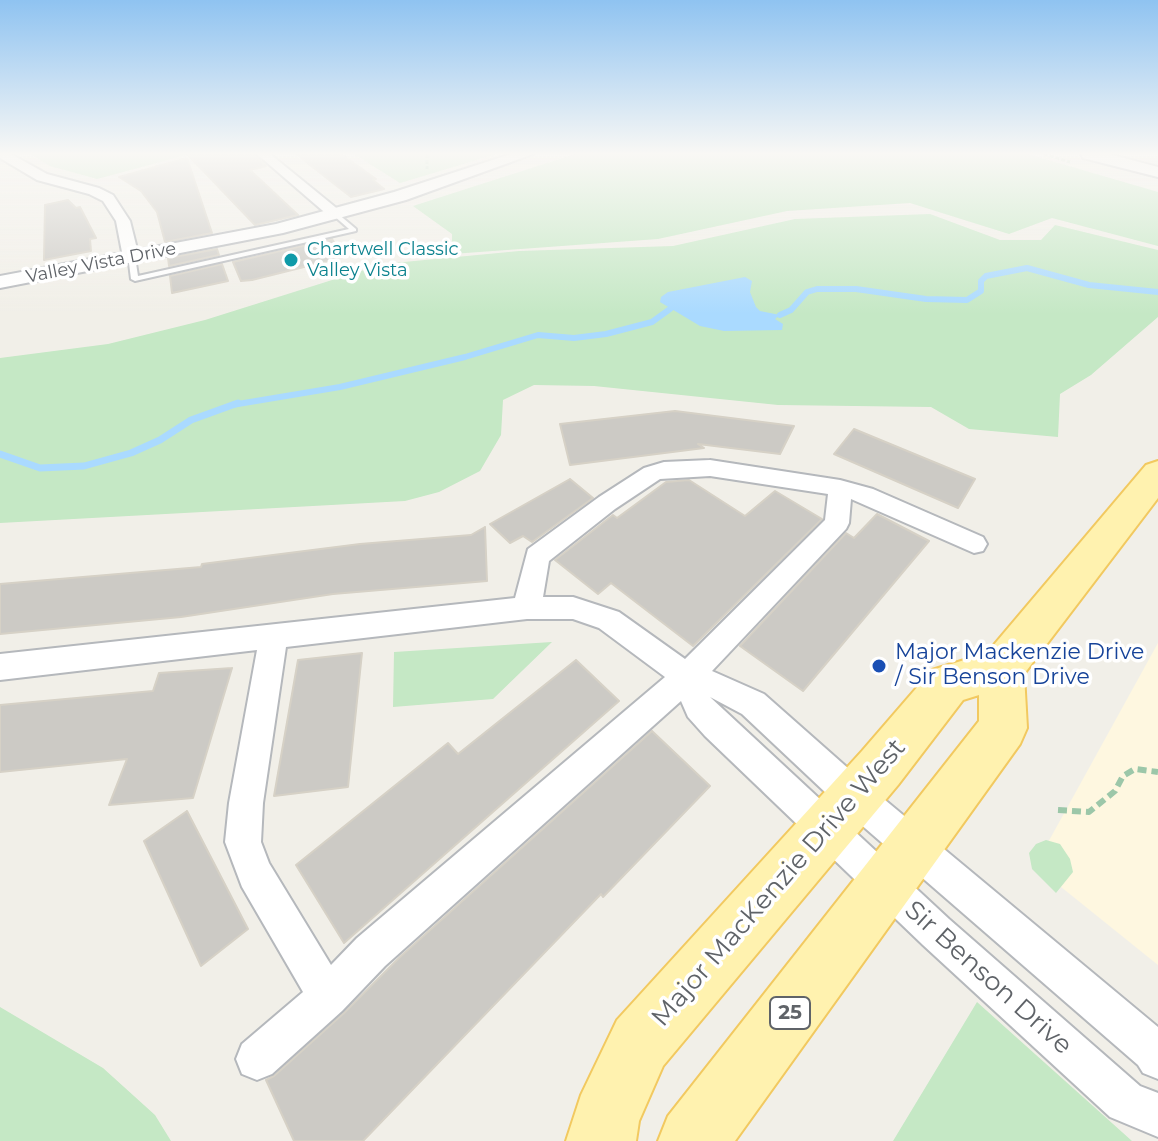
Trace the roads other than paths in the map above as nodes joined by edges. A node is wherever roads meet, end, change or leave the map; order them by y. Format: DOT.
graph roads {
  1 [pos="114,207"];
  2 [pos="327,207"];
  3 [pos="359,207"];
  4 [pos="335,214"];
  5 [pos="131,257"];
  6 [pos="0,282"];
  7 [pos="1158,473"];
  8 [pos="840,488"];
  9 [pos="974,544"];
  10 [pos="527,608"];
  11 [pos="273,639"];
  12 [pos="0,667"];
  13 [pos="1001,669"];
  14 [pos="686,676"];
  15 [pos="841,813"];
  16 [pos="899,865"];
  17 [pos="328,997"];
  18 [pos="1158,1058"];
  19 [pos="257,1059"];
  20 [pos="1158,1115"];
  21 [pos="601,1141"];
  22 [pos="693,1141"];
  1 -- 5 [label="street"];
  2 -- 4 [label="street"];
  3 -- 4 [label="street, Valley Vista Drive"];
  4 -- 5 [label="street, Valley Vista Drive"];
  5 -- 6 [label="street, Valley Vista Drive"];
  7 -- 13 [label="main road"];
  8 -- 9 [label="street"];
  8 -- 10 [label="street"];
  8 -- 14 [label="street"];
  10 -- 11 [label="street"];
  10 -- 14 [label="street"];
  11 -- 12 [label="street"];
  11 -- 17 [label="street"];
  13 -- 15 [label="main road, Major MacKenzie Drive West"];
  13 -- 16 [label="main road, 25"];
  14 -- 15 [label="street, Sir Benson Drive"];
  14 -- 17 [label="street"];
  15 -- 16 [label="street, Sir Benson Drive"];
  15 -- 21 [label="main road, Major MacKenzie Drive West"];
  16 -- 18 [label="street, Sir Benson Drive"];
  16 -- 20 [label="street, Sir Benson Drive"];
  16 -- 22 [label="main road, 25"];
  17 -- 19 [label="street"];
}
